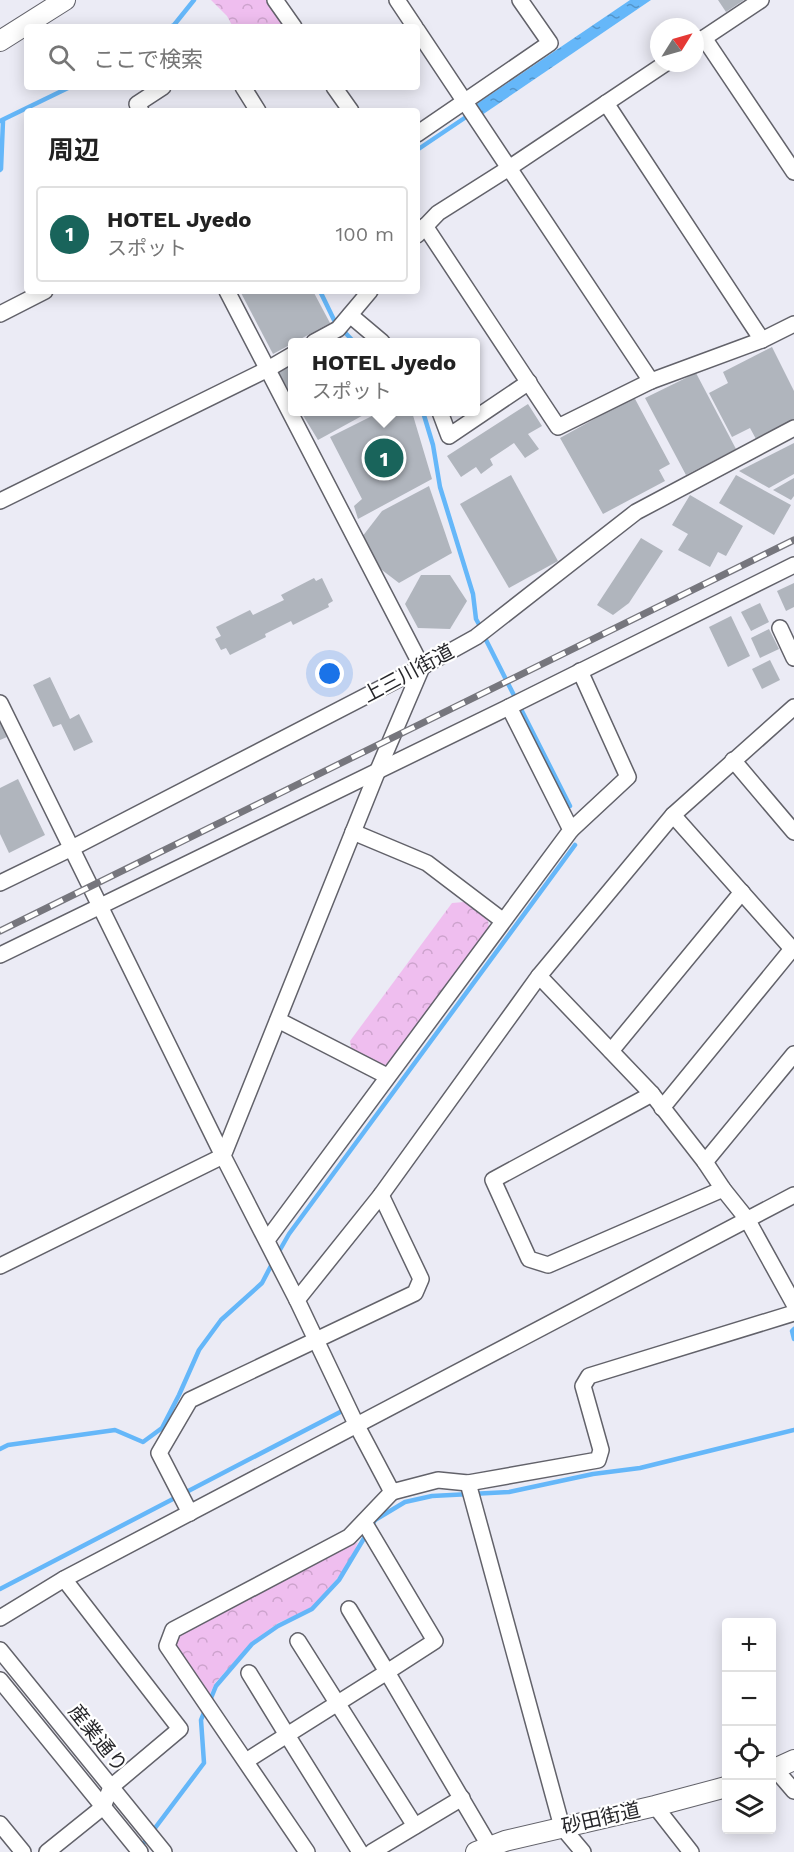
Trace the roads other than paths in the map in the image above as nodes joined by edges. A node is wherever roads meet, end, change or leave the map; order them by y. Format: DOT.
graph roads {
  1 [pos="65,0"];
  2 [pos="275,0"];
  3 [pos="397,0"];
  4 [pos="520,0"];
  5 [pos="760,0"];
  6 [pos="27,24"];
  7 [pos="292,24"];
  8 [pos="413,24"];
  9 [pos="24,26"];
  10 [pos="420,34"];
  11 [pos="704,38"];
  12 [pos="0,41"];
  13 [pos="704,47"];
  14 [pos="652,72"];
  15 [pos="158,90"];
  16 [pos="245,90"];
  17 [pos="336,90"];
  18 [pos="465,101"];
  19 [pos="606,103"];
  20 [pos="139,108"];
  21 [pos="256,108"];
  22 [pos="349,108"];
  23 [pos="420,132"];
  24 [pos="509,168"];
  25 [pos="794,172"];
  26 [pos="421,230"];
  27 [pos="39,294"];
  28 [pos="229,294"];
  29 [pos="368,294"];
  30 [pos="0,314"];
  31 [pos="350,315"];
  32 [pos="794,324"];
  33 [pos="321,338"];
  34 [pos="377,338"];
  35 [pos="762,340"];
  36 [pos="288,357"];
  37 [pos="268,369"];
  38 [pos="651,381"];
  39 [pos="529,382"];
  40 [pos="288,408"];
  41 [pos="480,415"];
  42 [pos="292,416"];
  43 [pos="442,416"];
  44 [pos="479,416"];
  45 [pos="794,428"];
  46 [pos="0,501"];
  47 [pos="794,565"];
  48 [pos="780,628"];
  49 [pos="794,658"];
  50 [pos="422,667"];
  51 [pos="580,671"];
  52 [pos="0,703"];
  53 [pos="509,706"];
  54 [pos="794,706"];
  55 [pos="733,760"];
  56 [pos="378,770"];
  57 [pos="673,815"];
  58 [pos="571,830"];
  59 [pos="353,832"];
  60 [pos="794,832"];
  61 [pos="72,848"];
  62 [pos="0,884"];
  63 [pos="742,892"];
  64 [pos="101,906"];
  65 [pos="502,920"];
  66 [pos="793,950"];
  67 [pos="0,955"];
  68 [pos="539,976"];
  69 [pos="278,1020"];
  70 [pos="611,1051"];
  71 [pos="794,1054"];
  72 [pos="387,1076"];
  73 [pos="652,1095"];
  74 [pos="662,1108"];
  75 [pos="223,1156"];
  76 [pos="705,1162"];
  77 [pos="723,1189"];
  78 [pos="381,1195"];
  79 [pos="794,1196"];
  80 [pos="747,1219"];
  81 [pos="267,1240"];
  82 [pos="0,1266"];
  83 [pos="297,1300"];
  84 [pos="794,1304"];
  85 [pos="794,1312"];
  86 [pos="316,1340"];
  87 [pos="356,1424"];
  88 [pos="468,1483"];
  89 [pos="392,1492"];
  90 [pos="190,1513"];
  91 [pos="364,1522"];
  92 [pos="64,1579"];
  93 [pos="349,1609"];
  94 [pos="0,1618"];
  95 [pos="298,1641"];
  96 [pos="0,1650"];
  97 [pos="387,1671"];
  98 [pos="249,1673"];
  99 [pos="0,1680"];
  100 [pos="337,1703"];
  101 [pos="287,1734"];
  102 [pos="794,1760"];
  103 [pos="246,1761"];
  104 [pos="776,1769"];
  105 [pos="776,1773"];
  106 [pos="111,1787"];
  107 [pos="722,1788"];
  108 [pos="794,1791"];
  109 [pos="462,1798"];
  110 [pos="655,1806"];
  111 [pos="104,1807"];
  112 [pos="0,1824"];
  113 [pos="416,1826"];
  114 [pos="562,1827"];
  115 [pos="483,1849"];
  116 [pos="23,1852"];
  117 [pos="47,1852"];
  118 [pos="140,1852"];
  119 [pos="164,1852"];
  120 [pos="307,1852"];
  121 [pos="360,1852"];
  122 [pos="372,1852"];
  123 [pos="583,1852"];
  124 [pos="691,1852"];
  1 -- 6 [label="main road"];
  2 -- 7 [label="street"];
  3 -- 8 [label="street"];
  4 -- 18 [label="street"];
  5 -- 11 [label="street"];
  9 -- 12 [label="main road"];
  10 -- 18 [label="street"];
  13 -- 25 [label="street"];
  14 -- 19 [label="street"];
  15 -- 20 [label="street"];
  16 -- 21 [label="street"];
  17 -- 22 [label="street"];
  18 -- 23 [label="street"];
  18 -- 24 [label="street"];
  19 -- 24 [label="street"];
  19 -- 35 [label="street"];
  24 -- 26 [label="street"];
  24 -- 38 [label="street"];
  26 -- 39 [label="street"];
  27 -- 30 [label="street"];
  28 -- 37 [label="street"];
  29 -- 31 [label="street"];
  31 -- 33 [label="street"];
  31 -- 34 [label="street"];
  32 -- 35 [label="street"];
  35 -- 38 [label="street"];
  36 -- 37 [label="street"];
  37 -- 40 [label="street"];
  37 -- 46 [label="street"];
  38 -- 39 [label="street"];
  39 -- 41 [label="street"];
  42 -- 50 [label="street"];
  43 -- 44 [label="street"];
  45 -- 50 [label="street, 上三川街道"];
  47 -- 51 [label="street"];
  48 -- 49 [label="street"];
  50 -- 56 [label="street"];
  50 -- 61 [label="street, 上三川街道"];
  51 -- 53 [label="street"];
  51 -- 58 [label="street"];
  52 -- 61 [label="street"];
  53 -- 56 [label="street"];
  53 -- 58 [label="street"];
  54 -- 55 [label="street"];
  55 -- 57 [label="street"];
  55 -- 60 [label="street"];
  56 -- 59 [label="street"];
  56 -- 64 [label="street"];
  57 -- 63 [label="street"];
  57 -- 68 [label="street"];
  58 -- 65 [label="street"];
  59 -- 65 [label="street"];
  59 -- 69 [label="street"];
  61 -- 62 [label="street, 上三川街道"];
  61 -- 64 [label="street"];
  63 -- 66 [label="street"];
  63 -- 70 [label="street"];
  64 -- 67 [label="street"];
  64 -- 75 [label="street"];
  65 -- 72 [label="street"];
  66 -- 74 [label="street"];
  68 -- 70 [label="street"];
  68 -- 78 [label="street"];
  69 -- 72 [label="street"];
  69 -- 75 [label="street"];
  70 -- 73 [label="street"];
  71 -- 76 [label="street"];
  72 -- 81 [label="street"];
  73 -- 74 [label="street"];
  73 -- 77 [label="street"];
  74 -- 76 [label="street"];
  75 -- 81 [label="street"];
  75 -- 82 [label="street"];
  76 -- 77 [label="street"];
  77 -- 80 [label="street"];
  78 -- 83 [label="street"];
  78 -- 86 [label="street"];
  79 -- 80 [label="street"];
  80 -- 84 [label="street"];
  80 -- 87 [label="street"];
  81 -- 83 [label="street"];
  83 -- 86 [label="street"];
  85 -- 88 [label="street"];
  86 -- 87 [label="street"];
  86 -- 90 [label="street"];
  87 -- 89 [label="street"];
  87 -- 90 [label="street"];
  88 -- 89 [label="street"];
  88 -- 114 [label="street"];
  89 -- 91 [label="street"];
  90 -- 92 [label="street"];
  91 -- 97 [label="street"];
  91 -- 103 [label="street"];
  92 -- 94 [label="street"];
  92 -- 106 [label="street"];
  93 -- 97 [label="street"];
  95 -- 100 [label="street"];
  96 -- 106 [label="street, 産業通り"];
  97 -- 100 [label="street"];
  97 -- 109 [label="street"];
  98 -- 101 [label="street"];
  99 -- 111 [label="street, 産業通り"];
  100 -- 101 [label="street"];
  100 -- 113 [label="street"];
  101 -- 103 [label="street"];
  101 -- 121 [label="street"];
  102 -- 104 [label="main road"];
  103 -- 120 [label="street"];
  105 -- 108 [label="street"];
  106 -- 111 [label="street"];
  106 -- 119 [label="street, 産業通り"];
  107 -- 110 [label="main road, 砂田街道"];
  109 -- 113 [label="street"];
  109 -- 115 [label="street"];
  110 -- 114 [label="main road, 砂田街道"];
  110 -- 124 [label="street"];
  111 -- 117 [label="street"];
  111 -- 118 [label="street, 産業通り"];
  112 -- 116 [label="street"];
  113 -- 122 [label="street"];
  114 -- 115 [label="main road, 砂田街道"];
  114 -- 123 [label="street"];
}
